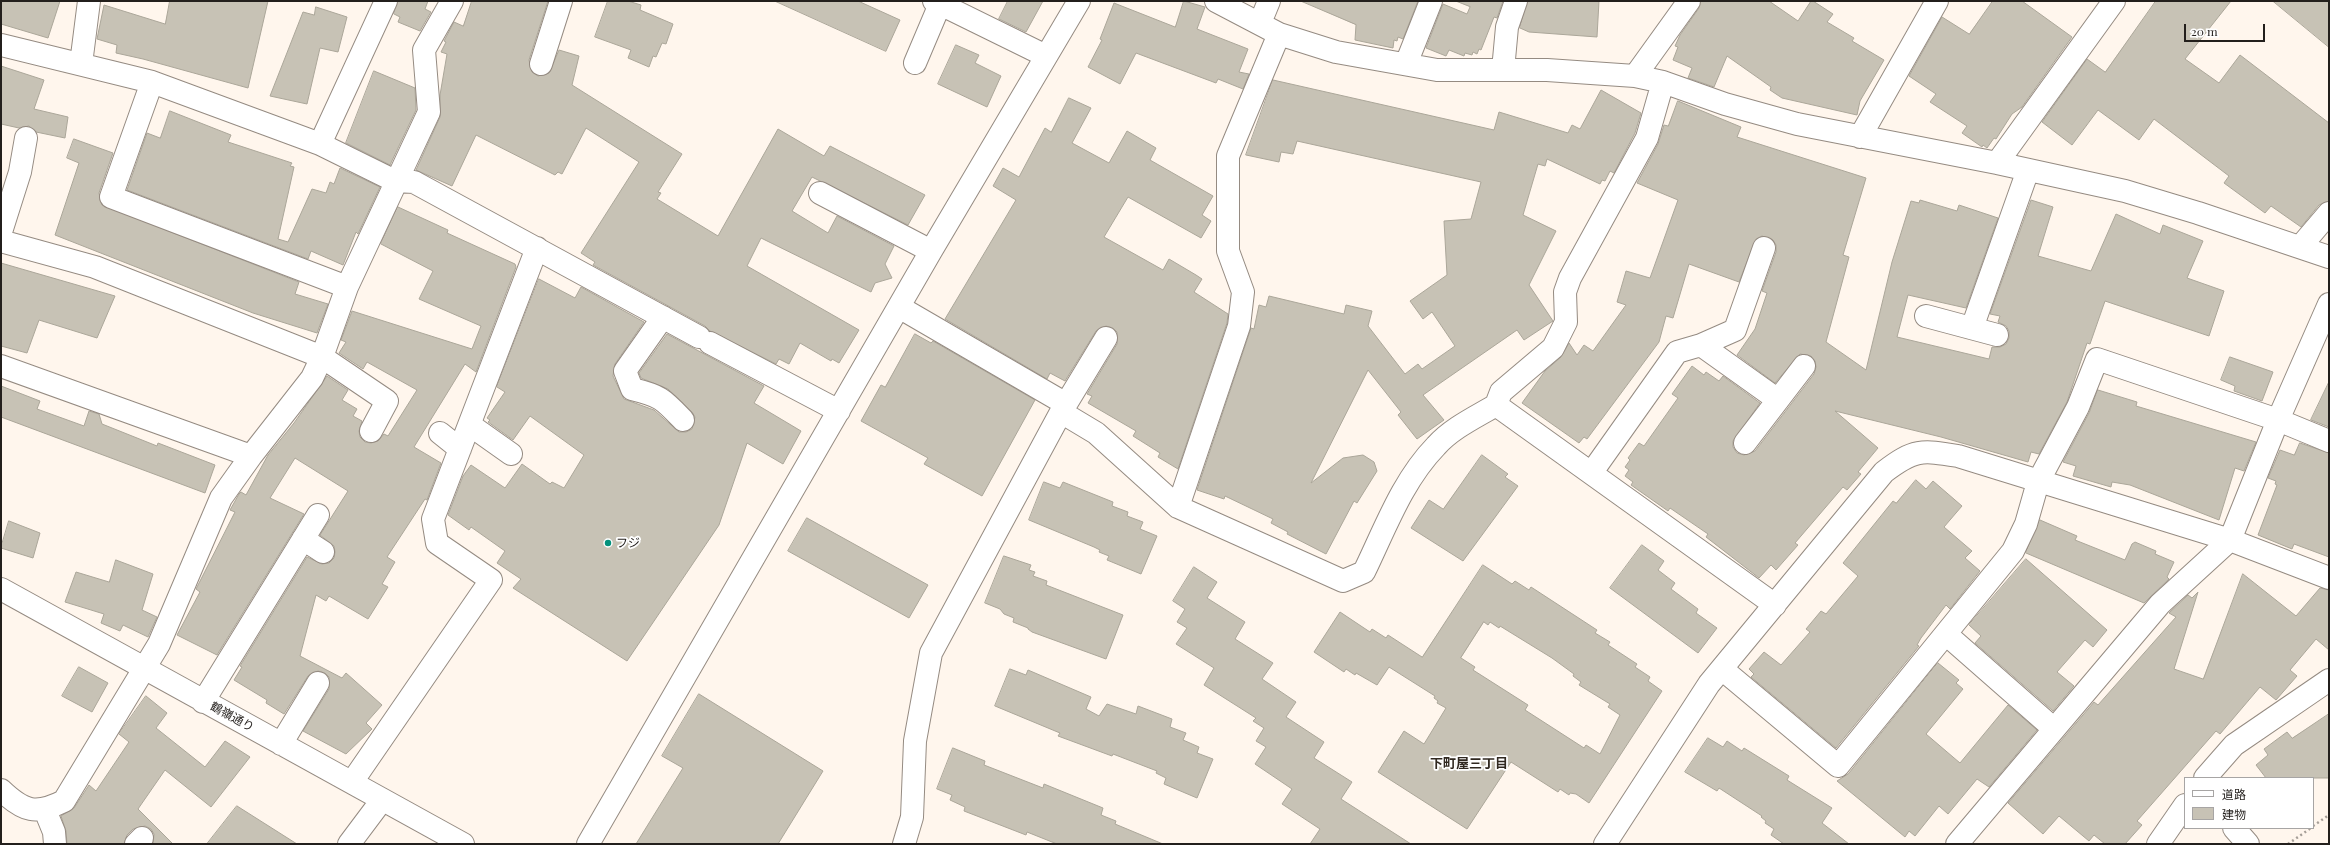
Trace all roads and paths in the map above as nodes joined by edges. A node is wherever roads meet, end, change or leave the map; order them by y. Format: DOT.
graph roads {
  1 [pos="89,1"];
  2 [pos="452,1"];
  3 [pos="561,1"];
  4 [pos="1079,1"];
  5 [pos="1216,1"];
  6 [pos="1269,1"];
  7 [pos="1431,1"];
  8 [pos="1516,1"];
  9 [pos="1689,1"];
  10 [pos="1937,1"];
  11 [pos="2114,1"];
  12 [pos="380,2"];
  13 [pos="937,2"];
  14 [pos="1260,23"];
  15 [pos="1279,34"];
  16 [pos="1,45"];
  17 [pos="1046,56"];
  18 [pos="81,64"];
  19 [pos="541,64"];
  20 [pos="915,64"];
  21 [pos="1406,64"];
  22 [pos="1503,70"];
  23 [pos="1635,76"];
  24 [pos="152,82"];
  25 [pos="1663,82"];
  26 [pos="1860,137"];
  27 [pos="26,138"];
  28 [pos="320,144"];
  29 [pos="1997,164"];
  30 [pos="2028,170"];
  31 [pos="395,181"];
  32 [pos="820,193"];
  33 [pos="2329,213"];
  34 [pos="1,232"];
  35 [pos="1,241"];
  36 [pos="2300,247"];
  37 [pos="537,248"];
  38 [pos="1764,248"];
  39 [pos="931,251"];
  40 [pos="2329,257"];
  41 [pos="347,286"];
  42 [pos="2329,304"];
  43 [pos="899,307"];
  44 [pos="1926,316"];
  45 [pos="663,317"];
  46 [pos="1972,328"];
  47 [pos="1997,335"];
  48 [pos="1106,338"];
  49 [pos="1701,345"];
  50 [pos="322,357"];
  51 [pos="1,366"];
  52 [pos="1804,366"];
  53 [pos="1778,400"];
  54 [pos="1496,405"];
  55 [pos="1064,408"];
  56 [pos="839,411"];
  57 [pos="683,420"];
  58 [pos="2278,420"];
  59 [pos="470,425"];
  60 [pos="371,430"];
  61 [pos="440,433"];
  62 [pos="2329,441"];
  63 [pos="1745,443"];
  64 [pos="460,449"];
  65 [pos="511,454"];
  66 [pos="250,456"];
  67 [pos="1592,472"];
  68 [pos="2038,482"];
  69 [pos="1178,507"];
  70 [pos="318,515"];
  71 [pos="303,539"];
  72 [pos="2230,540"];
  73 [pos="323,552"];
  74 [pos="2329,578"];
  75 [pos="1,589"];
  76 [pos="1775,606"];
  77 [pos="1946,635"];
  78 [pos="1722,669"];
  79 [pos="145,670"];
  80 [pos="2329,680"];
  81 [pos="318,683"];
  82 [pos="203,702"];
  83 [pos="2053,728"];
  84 [pos="281,744"];
  85 [pos="2206,777"];
  86 [pos="352,782"];
  87 [pos="1,790"];
  88 [pos="382,800"];
  89 [pos="2184,806"];
  90 [pos="45,810"];
  91 [pos="2329,815"];
  92 [pos="2314,826"];
  93 [pos="2235,829"];
  94 [pos="2309,829"];
  95 [pos="55,844"];
  96 [pos="349,844"];
  97 [pos="463,844"];
  98 [pos="588,844"];
  99 [pos="904,844"];
  100 [pos="1605,844"];
  101 [pos="1957,844"];
  102 [pos="2158,844"];
  103 [pos="2248,844"];
  104 [pos="2288,844"];
  1 -- 18 [label="street"];
  2 -- 31 [label="street"];
  3 -- 19 [label="street"];
  4 -- 17 [label="street"];
  5 -- 14 [label="street"];
  6 -- 14 [label="street"];
  7 -- 21 [label="street"];
  8 -- 22 [label="street"];
  9 -- 23 [label="street"];
  10 -- 26 [label="street"];
  11 -- 29 [label="street"];
  12 -- 28 [label="street"];
  13 -- 17 [label="street"];
  13 -- 20 [label="street"];
  14 -- 15 [label="street"];
  15 -- 21 [label="street"];
  15 -- 69 [label="street"];
  16 -- 18 [label="street"];
  17 -- 39 [label="street"];
  18 -- 24 [label="street"];
  21 -- 22 [label="street"];
  22 -- 23 [label="street"];
  23 -- 25 [label="street"];
  24 -- 28 [label="street"];
  24 -- 41 [label="street"];
  25 -- 26 [label="street"];
  25 -- 54 [label="street"];
  26 -- 29 [label="street"];
  27 -- 34 [label="street"];
  28 -- 31 [label="street"];
  29 -- 30 [label="street"];
  30 -- 36 [label="street"];
  30 -- 46 [label="street"];
  31 -- 37 [label="street"];
  31 -- 41 [label="street"];
  32 -- 39 [label="street"];
  33 -- 36 [label="street"];
  35 -- 50 [label="street"];
  36 -- 40 [label="street"];
  37 -- 45 [label="street"];
  37 -- 59 [label="street"];
  38 -- 49 [label="street"];
  39 -- 43 [label="street"];
  41 -- 50 [label="street"];
  42 -- 58 [label="street"];
  43 -- 55 [label="street"];
  43 -- 56 [label="street"];
  44 -- 46 [label="street"];
  45 -- 56 [label="street"];
  45 -- 57 [label="street"];
  46 -- 47 [label="street"];
  48 -- 55 [label="street"];
  49 -- 53 [label="street"];
  49 -- 67 [label="street"];
  50 -- 60 [label="street"];
  50 -- 66 [label="street"];
  51 -- 66 [label="street"];
  52 -- 53 [label="street"];
  53 -- 63 [label="street"];
  54 -- 67 [label="street"];
  54 -- 69 [label="street"];
  55 -- 69 [label="street"];
  55 -- 99 [label="street"];
  56 -- 98 [label="street"];
  58 -- 62 [label="street"];
  58 -- 68 [label="street"];
  58 -- 72 [label="street"];
  59 -- 64 [label="street"];
  59 -- 65 [label="street"];
  61 -- 64 [label="street"];
  64 -- 86 [label="street"];
  66 -- 79 [label="street"];
  67 -- 76 [label="street"];
  68 -- 72 [label="street"];
  68 -- 76 [label="street"];
  68 -- 77 [label="street"];
  70 -- 71 [label="street"];
  71 -- 73 [label="street"];
  71 -- 82 [label="street"];
  72 -- 74 [label="street"];
  72 -- 83 [label="street"];
  75 -- 79 [label="street, 鶴嶺通り"];
  76 -- 78 [label="street"];
  77 -- 78 [label="street"];
  77 -- 83 [label="street"];
  78 -- 100 [label="street"];
  79 -- 82 [label="street, 鶴嶺通り"];
  79 -- 90 [label="street"];
  80 -- 85 [label="street"];
  81 -- 84 [label="street"];
  82 -- 84 [label="street, 鶴嶺通り"];
  83 -- 101 [label="street"];
  84 -- 86 [label="street, 鶴嶺通り"];
  86 -- 88 [label="street, 鶴嶺通り"];
  87 -- 90 [label="street"];
  88 -- 96 [label="street"];
  88 -- 97 [label="street, 鶴嶺通り"];
  89 -- 102 [label="street"];
  90 -- 95 [label="street"];
  91 -- 92 [label="path"];
  93 -- 103 [label="street"];
  94 -- 104 [label="path"];
}
